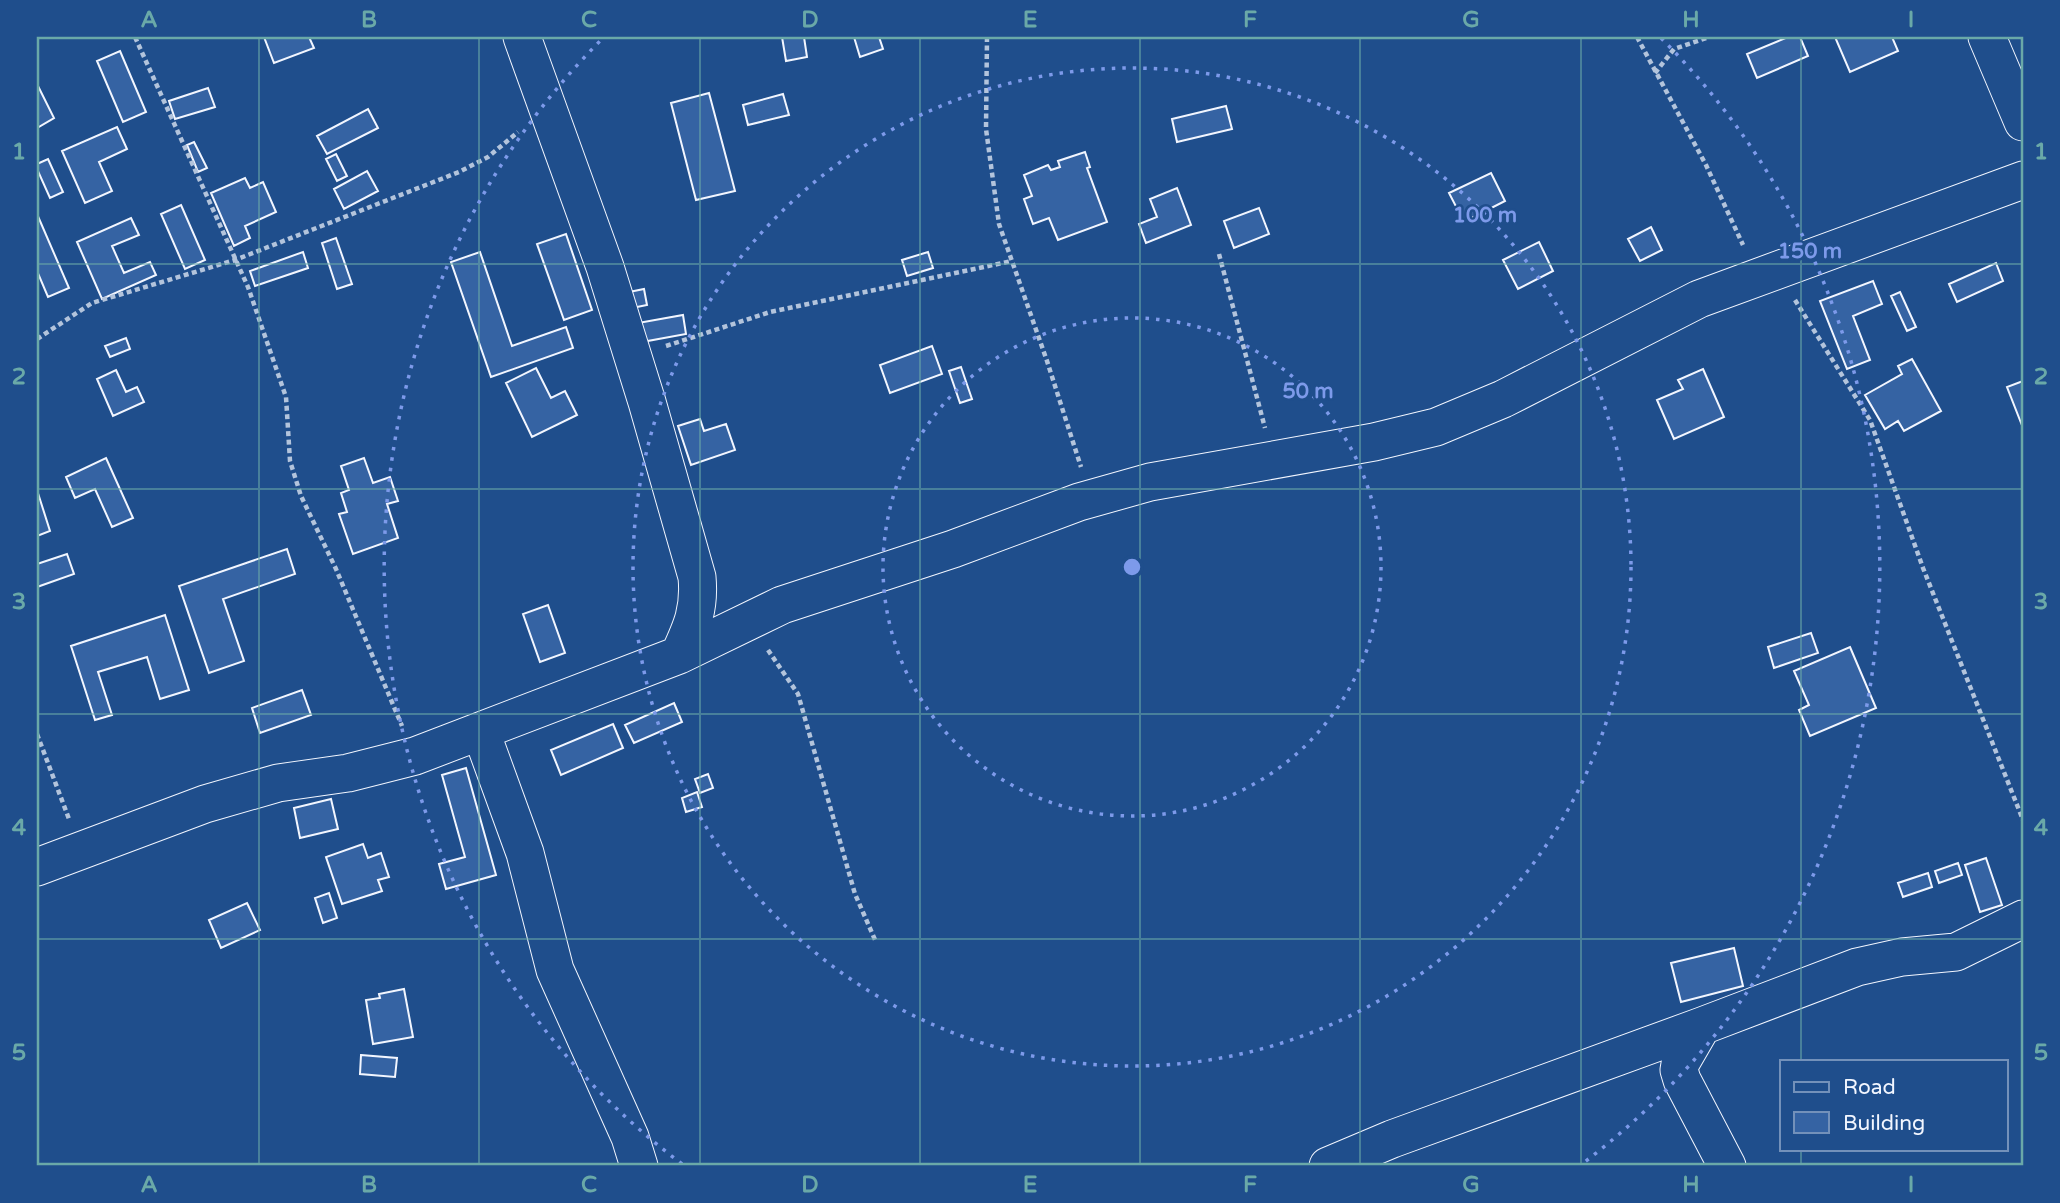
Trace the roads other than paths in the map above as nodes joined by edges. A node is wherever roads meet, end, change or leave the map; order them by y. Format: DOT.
graph roads {
  1 [pos="522,37"];
  2 [pos="1987,37"];
  3 [pos="2023,122"];
  4 [pos="2023,180"];
  5 [pos="679,655"];
  6 [pos="481,732"];
  7 [pos="37,867"];
  8 [pos="2023,919"];
  9 [pos="1702,1026"];
  10 [pos="639,1166"];
  11 [pos="1328,1166"];
  12 [pos="1727,1166"];
  1 -- 5 [label="street"];
  2 -- 3 [label="street"];
  4 -- 5 [label="street"];
  5 -- 6 [label="street"];
  6 -- 7 [label="street"];
  6 -- 10 [label="street"];
  8 -- 9 [label="street"];
  9 -- 11 [label="street"];
  9 -- 12 [label="street"];
}
